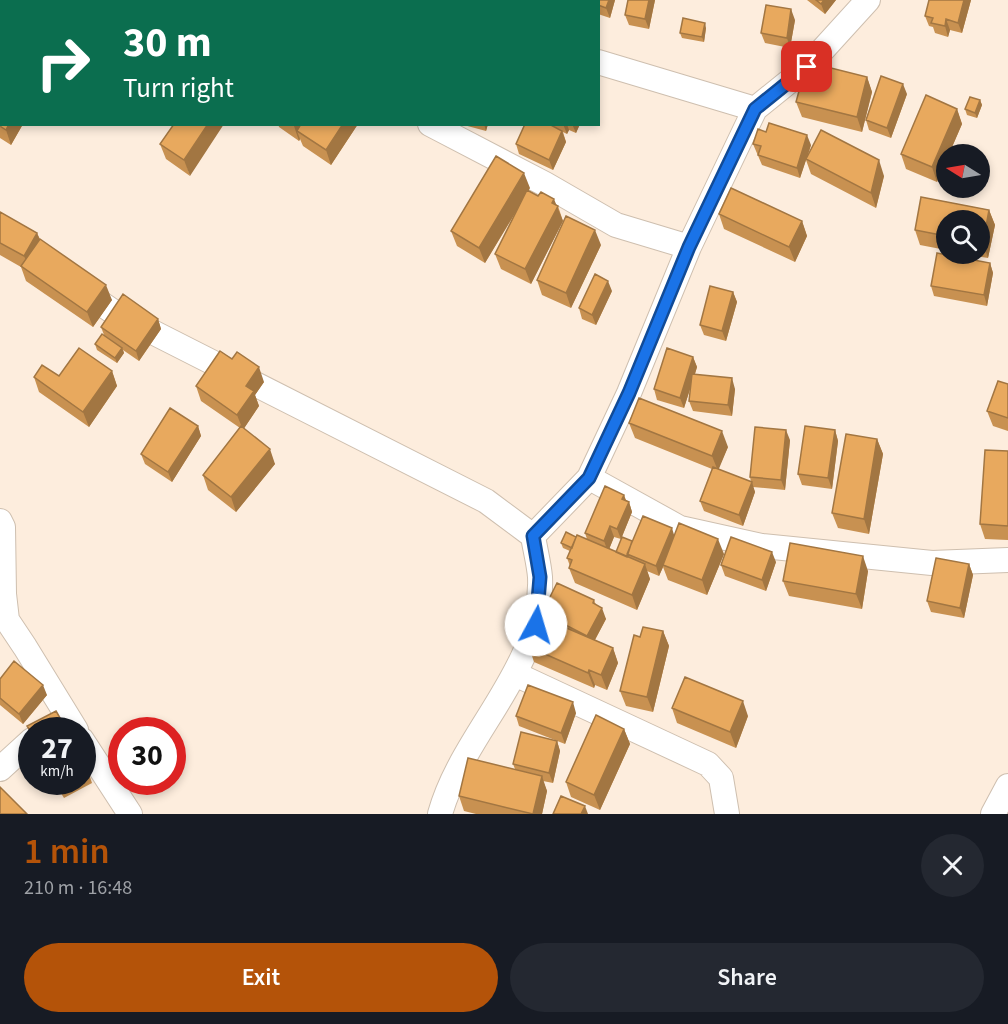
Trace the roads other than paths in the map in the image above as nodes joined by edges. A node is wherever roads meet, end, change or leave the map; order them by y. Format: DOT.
graph roads {
  1 [pos="868,0"];
  2 [pos="600,64"];
  3 [pos="755,109"];
  4 [pos="434,126"];
  5 [pos="689,247"];
  6 [pos="58,274"];
  7 [pos="589,478"];
  8 [pos="0,521"];
  9 [pos="533,536"];
  10 [pos="1008,560"];
  11 [pos="516,674"];
  12 [pos="68,717"];
  13 [pos="18,753"];
  14 [pos="96,762"];
  15 [pos="0,770"];
  16 [pos="1008,786"];
  17 [pos="130,814"];
  18 [pos="440,814"];
  19 [pos="728,814"];
  20 [pos="993,814"];
  1 -- 3 [label="street"];
  2 -- 3 [label="street"];
  3 -- 5 [label="street"];
  4 -- 5 [label="street"];
  5 -- 7 [label="street"];
  6 -- 9 [label="street"];
  7 -- 9 [label="street"];
  7 -- 10 [label="street"];
  8 -- 12 [label="street"];
  9 -- 11 [label="street"];
  11 -- 18 [label="street"];
  11 -- 19 [label="street"];
  13 -- 15 [label="street"];
  14 -- 17 [label="street"];
  16 -- 20 [label="street"];
}
